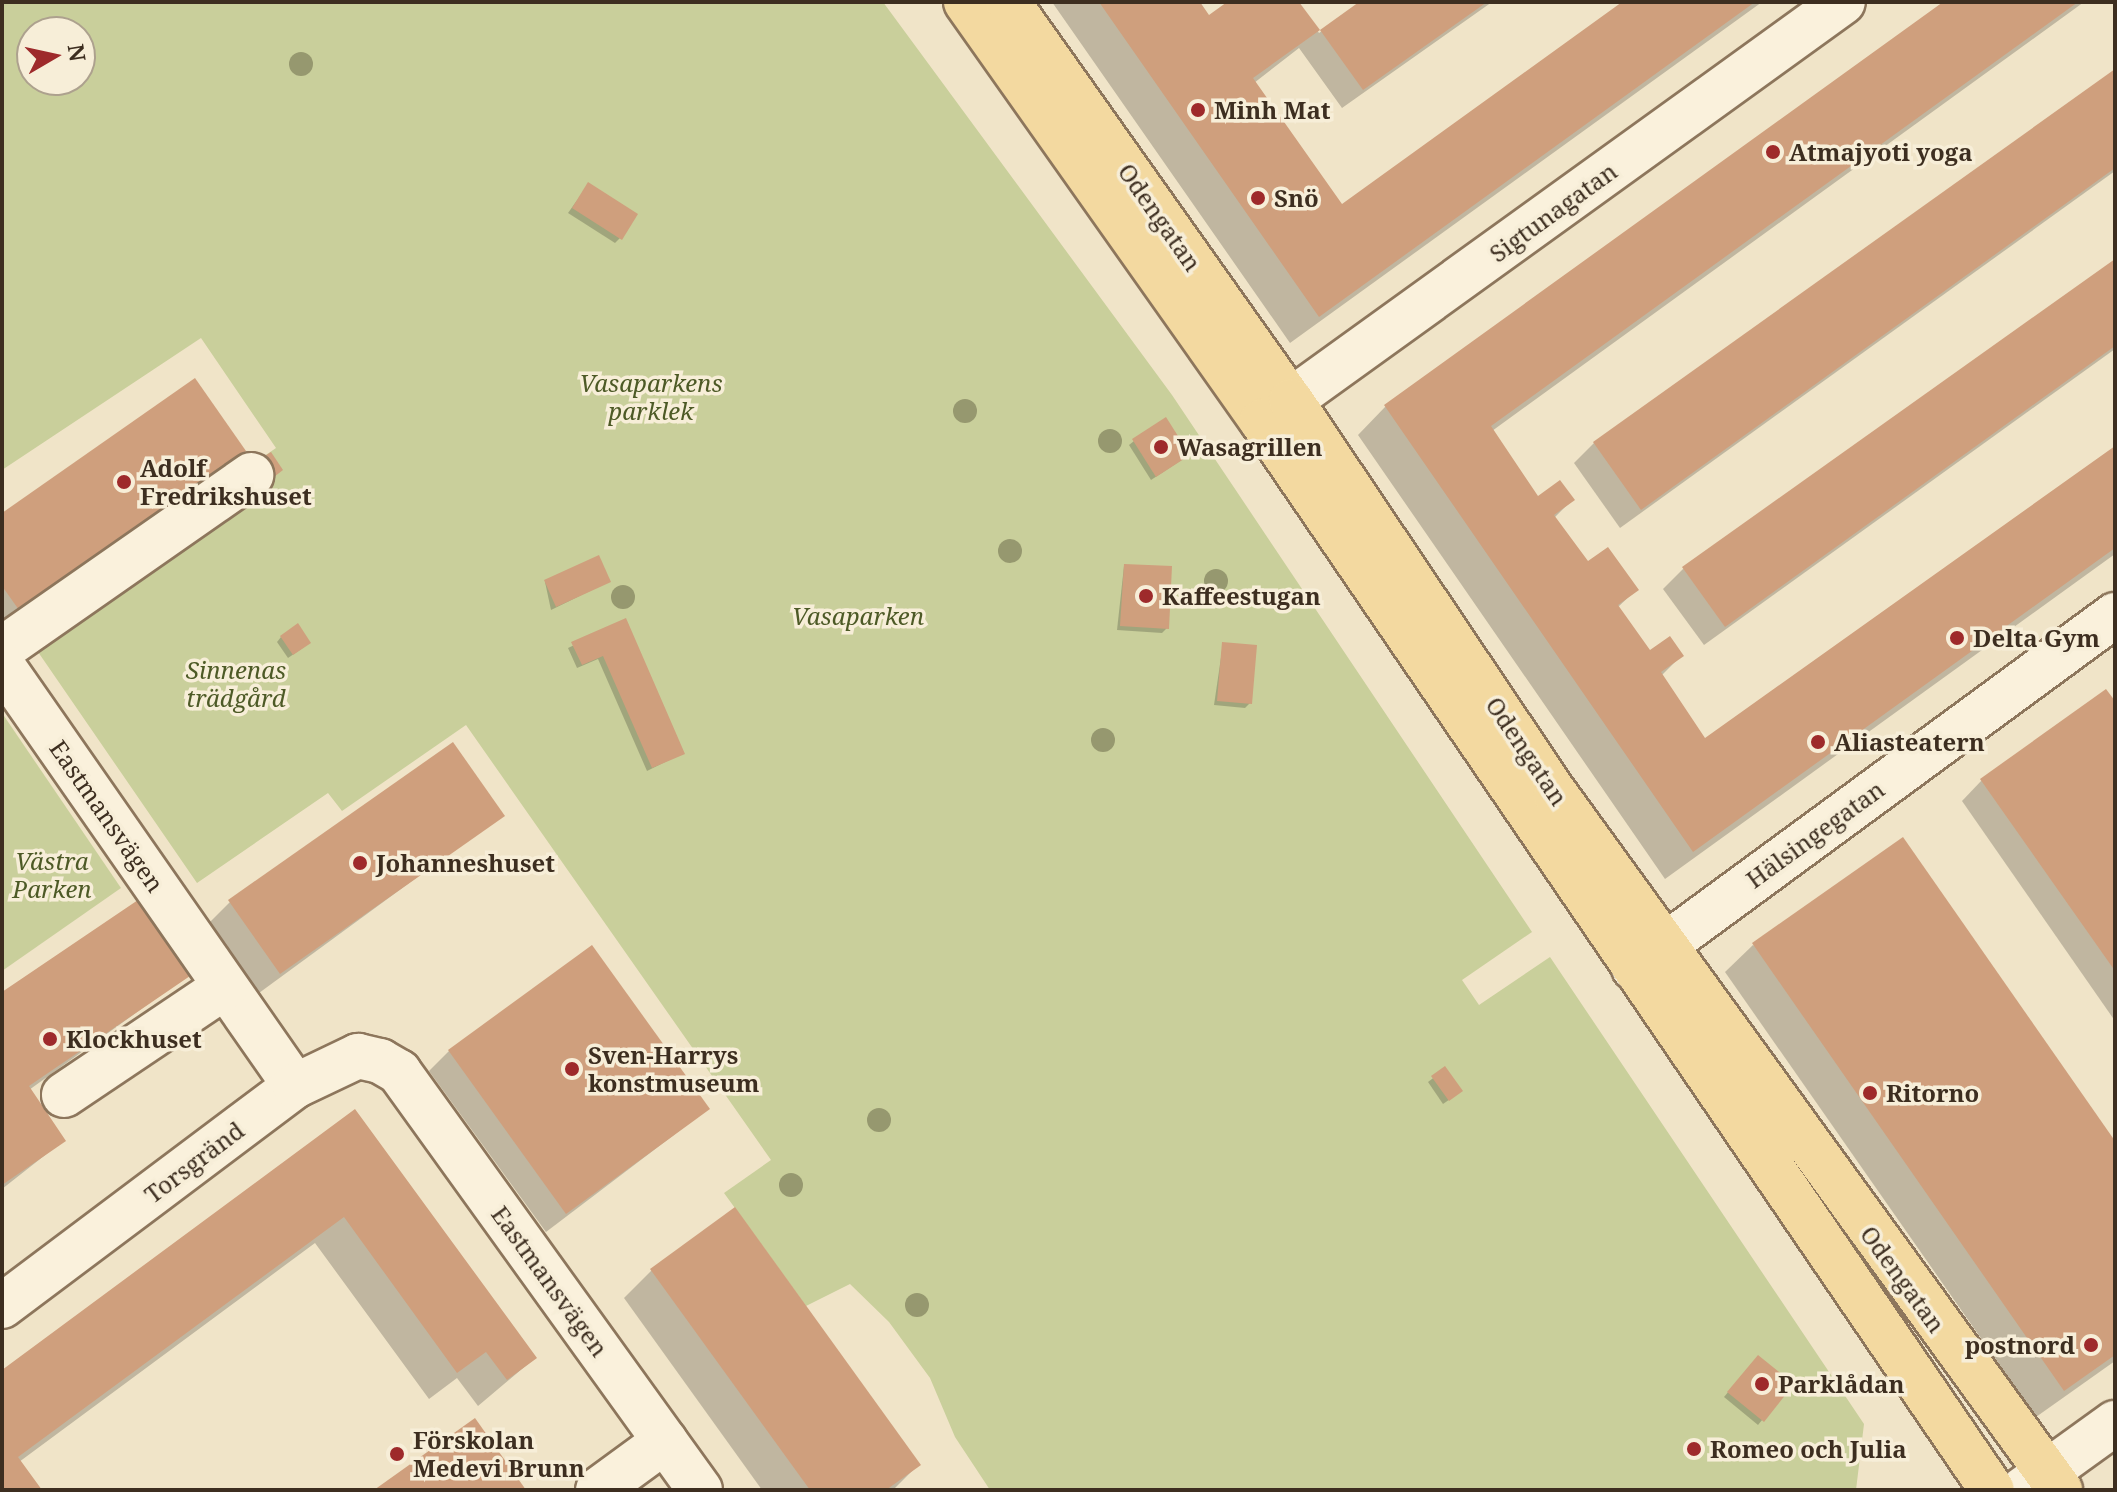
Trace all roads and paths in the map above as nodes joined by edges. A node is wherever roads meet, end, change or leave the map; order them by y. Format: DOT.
graph roads {
  1 [pos="966,2"];
  2 [pos="1008,2"];
  3 [pos="1843,2"];
  4 [pos="1276,411"];
  5 [pos="251,475"];
  6 [pos="2115,615"];
  7 [pos="2,649"];
  8 [pos="2,665"];
  9 [pos="1648,958"];
  10 [pos="225,987"];
  11 [pos="399,1072"];
  12 [pos="295,1086"];
  13 [pos="64,1095"];
  14 [pos="2,1306"];
  15 [pos="2115,1423"];
  16 [pos="665,1441"];
  17 [pos="2043,1484"];
  18 [pos="598,1490"];
  19 [pos="700,1490"];
  20 [pos="1992,1490"];
  1 -- 4 [label="main road, Odengatan"];
  2 -- 4 [label="main road, Odengatan"];
  3 -- 4 [label="street, Sigtunagatan"];
  4 -- 9 [label="main road, Odengatan"];
  5 -- 7 [label="street"];
  6 -- 9 [label="street, Hälsingegatan"];
  8 -- 10 [label="street, Eastmansvägen"];
  9 -- 17 [label="main road, Odengatan"];
  9 -- 20 [label="main road, Odengatan"];
  10 -- 12 [label="street, Eastmansvägen"];
  10 -- 13 [label="street"];
  11 -- 12 [label="street, Torsgränd"];
  11 -- 16 [label="street, Eastmansvägen"];
  12 -- 14 [label="street, Torsgränd"];
  15 -- 17 [label="street"];
  16 -- 18 [label="street"];
  16 -- 19 [label="street, Eastmansvägen"];
}
